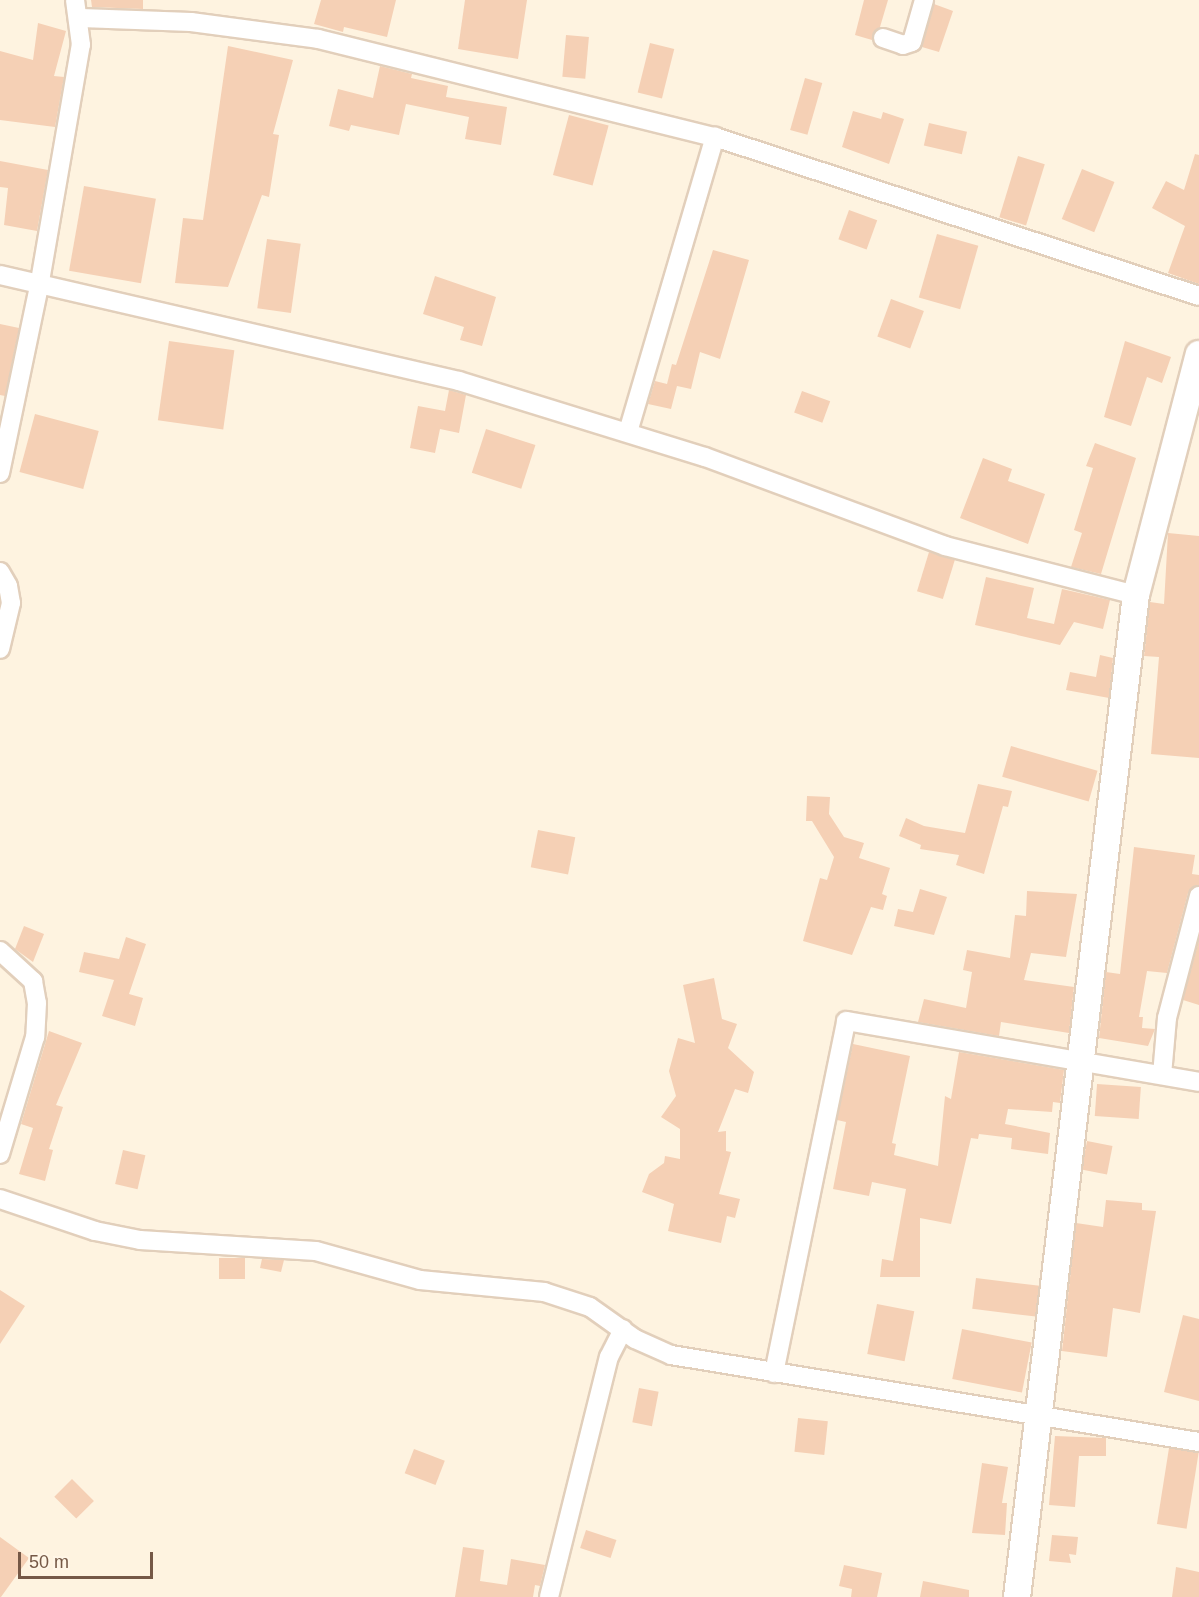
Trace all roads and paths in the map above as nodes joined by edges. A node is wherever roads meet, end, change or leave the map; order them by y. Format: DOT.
graph roads {
  1 [pos="75,0"];
  2 [pos="924,0"];
  3 [pos="81,18"];
  4 [pos="883,38"];
  5 [pos="715,137"];
  6 [pos="0,275"];
  7 [pos="39,287"];
  8 [pos="1199,296"];
  9 [pos="1198,360"];
  10 [pos="628,432"];
  11 [pos="0,473"];
  12 [pos="0,572"];
  13 [pos="1136,595"];
  14 [pos="0,649"];
  15 [pos="1199,896"];
  16 [pos="0,951"];
  17 [pos="1082,1061"];
  18 [pos="1162,1075"];
  19 [pos="1199,1082"];
  20 [pos="0,1154"];
  21 [pos="0,1199"];
  22 [pos="623,1329"];
  23 [pos="774,1373"];
  24 [pos="1039,1419"];
  25 [pos="1199,1442"];
  26 [pos="549,1597"];
  27 [pos="1017,1597"];
  1 -- 3 [label="street"];
  2 -- 4 [label="street"];
  3 -- 5 [label="street"];
  3 -- 7 [label="street"];
  5 -- 8 [label="street"];
  5 -- 10 [label="street"];
  6 -- 7 [label="street"];
  7 -- 10 [label="street"];
  7 -- 11 [label="street"];
  9 -- 13 [label="main road"];
  10 -- 13 [label="street"];
  12 -- 14 [label="street"];
  13 -- 17 [label="main road"];
  15 -- 18 [label="street"];
  16 -- 20 [label="street"];
  17 -- 18 [label="street"];
  17 -- 23 [label="street"];
  17 -- 24 [label="main road"];
  18 -- 19 [label="street"];
  21 -- 22 [label="street"];
  22 -- 23 [label="street"];
  22 -- 26 [label="street"];
  23 -- 24 [label="street"];
  24 -- 25 [label="street"];
  24 -- 27 [label="main road"];
}
